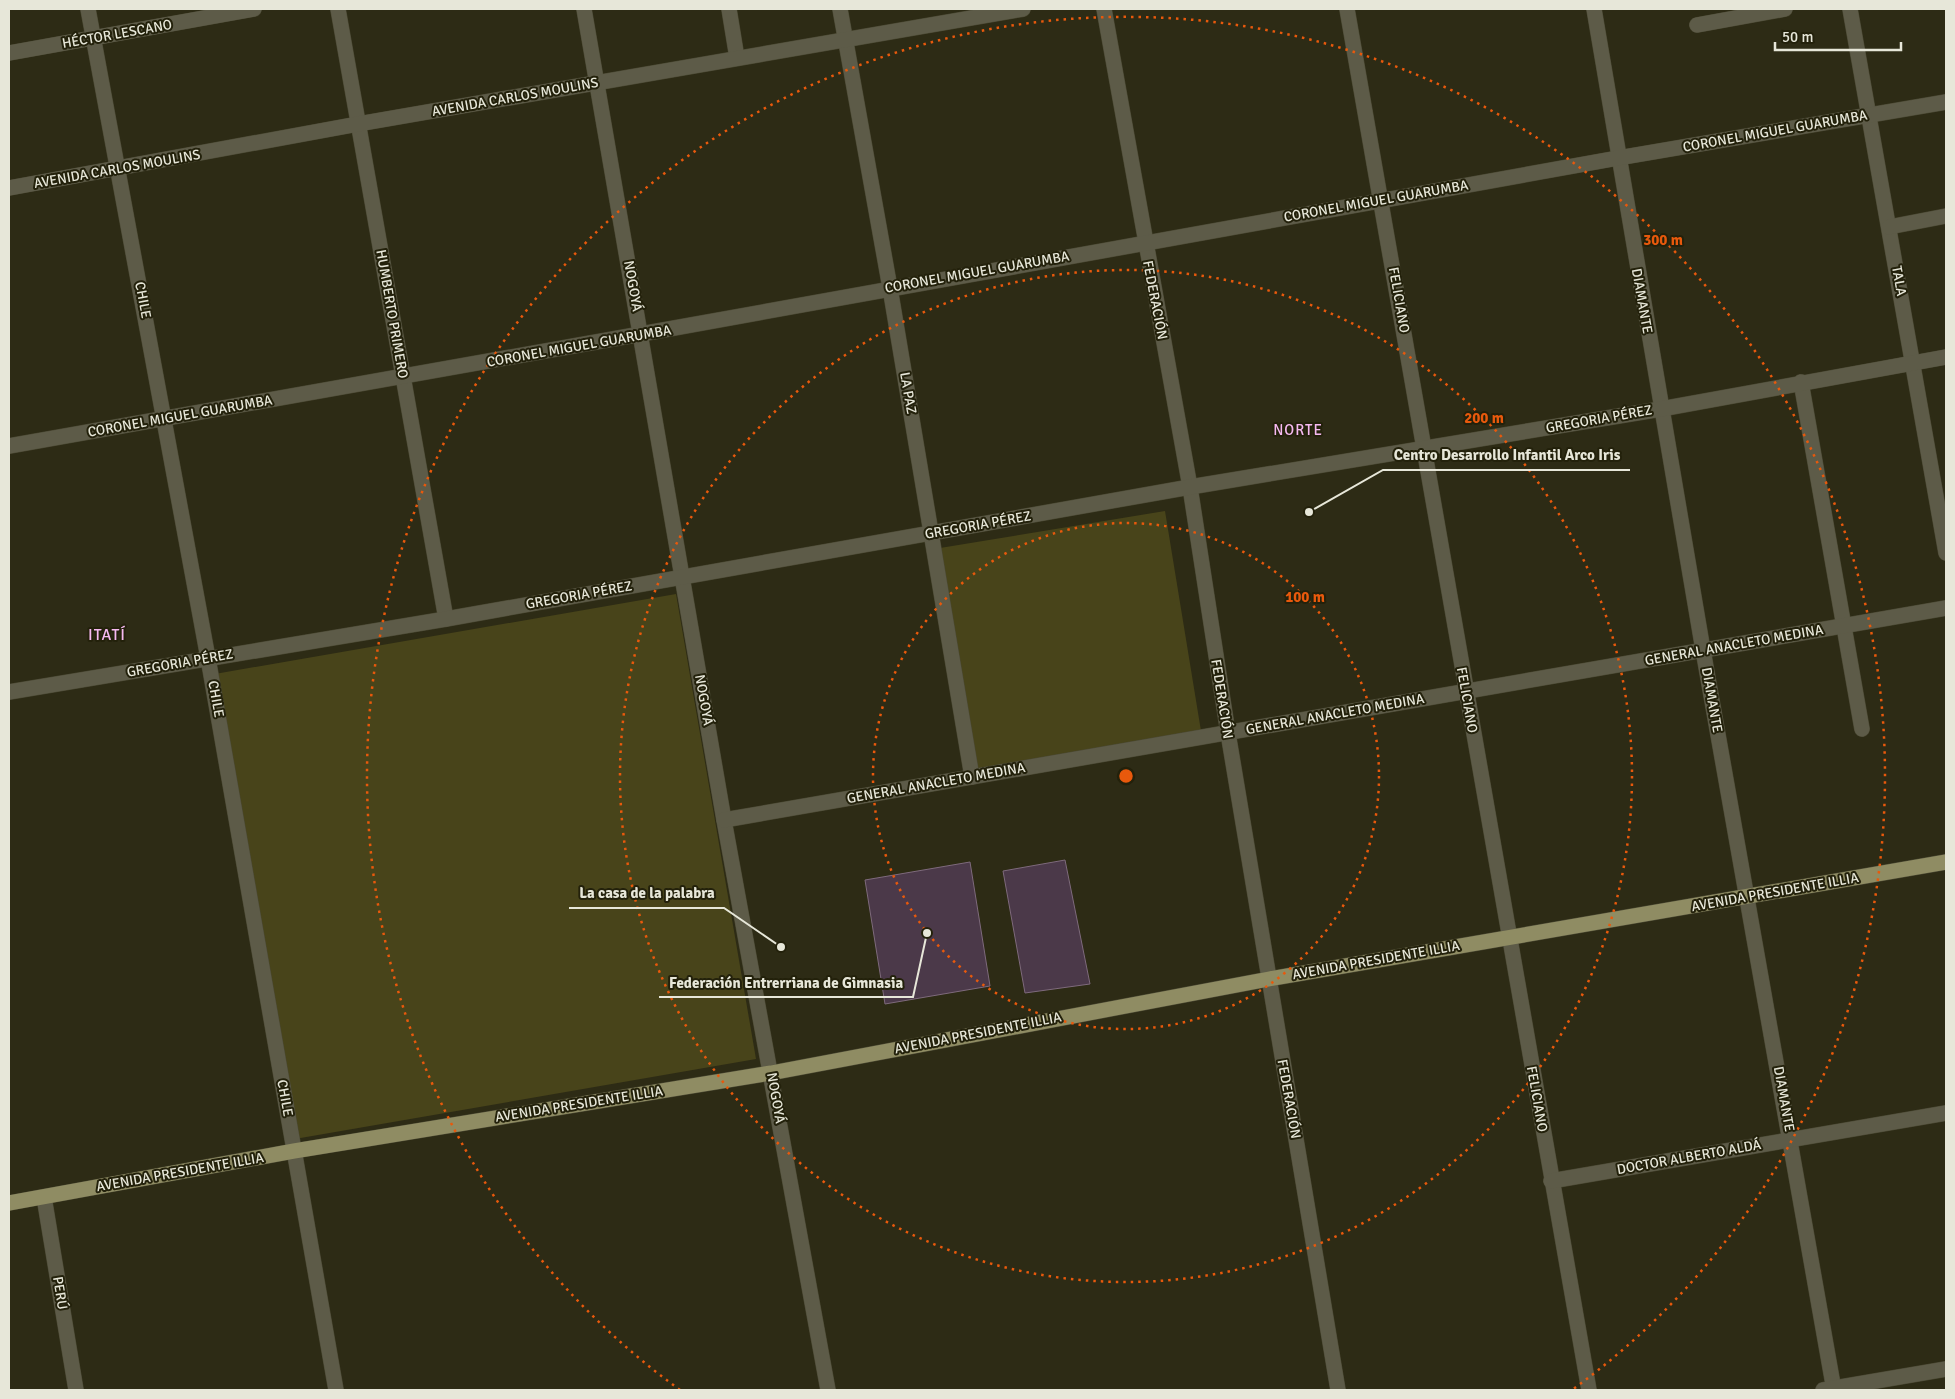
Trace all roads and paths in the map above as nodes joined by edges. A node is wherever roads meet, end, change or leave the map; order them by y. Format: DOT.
graph roads {
  1 [pos="88,9"];
  2 [pos="254,9"];
  3 [pos="338,9"];
  4 [pos="584,9"];
  5 [pos="729,9"];
  6 [pos="840,9"];
  7 [pos="1022,9"];
  8 [pos="1104,9"];
  9 [pos="1347,9"];
  10 [pos="1594,9"];
  11 [pos="1785,9"];
  12 [pos="1850,9"];
  13 [pos="1697,25"];
  14 [pos="94,38"];
  15 [pos="846,39"];
  16 [pos="9,53"];
  17 [pos="737,58"];
  18 [pos="597,82"];
  19 [pos="1946,102"];
  20 [pos="1869,116"];
  21 [pos="358,124"];
  22 [pos="1618,158"];
  23 [pos="118,169"];
  24 [pos="9,188"];
  25 [pos="1382,200"];
  26 [pos="1946,216"];
  27 [pos="1889,227"];
  28 [pos="1145,242"];
  29 [pos="890,288"];
  30 [pos="642,334"];
  31 [pos="1946,357"];
  32 [pos="1913,363"];
  33 [pos="403,377"];
  34 [pos="1801,382"];
  35 [pos="1661,409"];
  36 [pos="165,419"];
  37 [pos="9,446"];
  38 [pos="1425,448"];
  39 [pos="1190,487"];
  40 [pos="931,534"];
  41 [pos="1946,553"];
  42 [pos="683,576"];
  43 [pos="1946,608"];
  44 [pos="446,619"];
  45 [pos="1843,626"];
  46 [pos="1703,650"];
  47 [pos="208,658"];
  48 [pos="1466,691"];
  49 [pos="9,692"];
  50 [pos="1862,729"];
  51 [pos="1228,733"];
  52 [pos="972,777"];
  53 [pos="724,820"];
  54 [pos="1946,862"];
  55 [pos="1747,897"];
  56 [pos="1510,937"];
  57 [pos="1269,978"];
  58 [pos="771,1072"];
  59 [pos="1946,1113"];
  60 [pos="1791,1139"];
  61 [pos="294,1151"];
  62 [pos="1551,1181"];
  63 [pos="44,1197"];
  64 [pos="9,1203"];
  65 [pos="1946,1369"];
  66 [pos="76,1390"];
  67 [pos="336,1390"];
  68 [pos="828,1390"];
  69 [pos="1338,1390"];
  70 [pos="1589,1390"];
  71 [pos="1830,1390"];
  1 -- 14 [label="street, CHILE"];
  2 -- 14 [label="street, HÉCTOR LESCANO"];
  3 -- 21 [label="street, HUMBERTO PRIMERO"];
  4 -- 18 [label="street, NOGOYÁ"];
  5 -- 17 [label="street"];
  6 -- 15 [label="street, LA PAZ"];
  7 -- 15 [label="street, AVENIDA CARLOS MOULINS"];
  8 -- 28 [label="street, FEDERACIÓN"];
  9 -- 25 [label="street, FELICIANO"];
  10 -- 22 [label="street, DIAMANTE"];
  11 -- 13 [label="street"];
  12 -- 20 [label="street, TALA"];
  14 -- 16 [label="street, HÉCTOR LESCANO"];
  14 -- 23 [label="street, CHILE"];
  15 -- 17 [label="street, AVENIDA CARLOS MOULINS"];
  15 -- 29 [label="street, LA PAZ"];
  17 -- 18 [label="street, AVENIDA CARLOS MOULINS"];
  18 -- 21 [label="street, AVENIDA CARLOS MOULINS"];
  18 -- 30 [label="street, NOGOYÁ"];
  19 -- 20 [label="street, CORONEL MIGUEL GUARUMBA"];
  20 -- 22 [label="street, CORONEL MIGUEL GUARUMBA"];
  20 -- 27 [label="street, TALA"];
  21 -- 23 [label="street, AVENIDA CARLOS MOULINS"];
  21 -- 33 [label="street, HUMBERTO PRIMERO"];
  22 -- 25 [label="street, CORONEL MIGUEL GUARUMBA"];
  22 -- 35 [label="street, DIAMANTE"];
  23 -- 24 [label="street, AVENIDA CARLOS MOULINS"];
  23 -- 36 [label="street, CHILE"];
  25 -- 28 [label="street, CORONEL MIGUEL GUARUMBA"];
  25 -- 38 [label="street, FELICIANO"];
  26 -- 27 [label="street"];
  27 -- 32 [label="street, TALA"];
  28 -- 29 [label="street, CORONEL MIGUEL GUARUMBA"];
  28 -- 39 [label="street, FEDERACIÓN"];
  29 -- 30 [label="street, CORONEL MIGUEL GUARUMBA"];
  29 -- 40 [label="street, LA PAZ"];
  30 -- 33 [label="street, CORONEL MIGUEL GUARUMBA"];
  30 -- 42 [label="street, NOGOYÁ"];
  31 -- 32 [label="street, GREGORIA PÉREZ"];
  32 -- 34 [label="street, GREGORIA PÉREZ"];
  32 -- 41 [label="street, TALA"];
  33 -- 36 [label="street, CORONEL MIGUEL GUARUMBA"];
  33 -- 44 [label="street, HUMBERTO PRIMERO"];
  34 -- 35 [label="street, GREGORIA PÉREZ"];
  34 -- 45 [label="street"];
  35 -- 38 [label="street, GREGORIA PÉREZ"];
  35 -- 46 [label="street, DIAMANTE"];
  36 -- 37 [label="street, CORONEL MIGUEL GUARUMBA"];
  36 -- 47 [label="street, CHILE"];
  38 -- 39 [label="street, GREGORIA PÉREZ"];
  38 -- 48 [label="street, FELICIANO"];
  39 -- 40 [label="street, GREGORIA PÉREZ"];
  39 -- 51 [label="street, FEDERACIÓN"];
  40 -- 42 [label="street, GREGORIA PÉREZ"];
  40 -- 52 [label="street, LA PAZ"];
  42 -- 44 [label="street, GREGORIA PÉREZ"];
  42 -- 53 [label="street, NOGOYÁ"];
  43 -- 45 [label="street, GENERAL ANACLETO MEDINA"];
  44 -- 47 [label="street, GREGORIA PÉREZ"];
  45 -- 46 [label="street, GENERAL ANACLETO MEDINA"];
  45 -- 50 [label="street"];
  46 -- 48 [label="street, GENERAL ANACLETO MEDINA"];
  46 -- 55 [label="street, DIAMANTE"];
  47 -- 49 [label="street, GREGORIA PÉREZ"];
  47 -- 61 [label="street, CHILE"];
  48 -- 51 [label="street, GENERAL ANACLETO MEDINA"];
  48 -- 56 [label="street, FELICIANO"];
  51 -- 52 [label="street, GENERAL ANACLETO MEDINA"];
  51 -- 57 [label="street, FEDERACIÓN"];
  52 -- 53 [label="street, GENERAL ANACLETO MEDINA"];
  53 -- 58 [label="street, NOGOYÁ"];
  54 -- 55 [label="main road, AVENIDA PRESIDENTE ILLIA"];
  55 -- 56 [label="main road, AVENIDA PRESIDENTE ILLIA"];
  55 -- 60 [label="street, DIAMANTE"];
  56 -- 57 [label="main road, AVENIDA PRESIDENTE ILLIA"];
  56 -- 62 [label="street, FELICIANO"];
  57 -- 58 [label="main road, AVENIDA PRESIDENTE ILLIA"];
  57 -- 69 [label="street, FEDERACIÓN"];
  58 -- 61 [label="main road, AVENIDA PRESIDENTE ILLIA"];
  58 -- 68 [label="street, NOGOYÁ"];
  59 -- 60 [label="street, DOCTOR ALBERTO ALDÁ"];
  60 -- 62 [label="street, DOCTOR ALBERTO ALDÁ"];
  60 -- 71 [label="street, DIAMANTE"];
  61 -- 63 [label="main road, AVENIDA PRESIDENTE ILLIA"];
  61 -- 67 [label="street, CHILE"];
  62 -- 70 [label="street, FELICIANO"];
  63 -- 64 [label="main road, AVENIDA PRESIDENTE ILLIA"];
  63 -- 66 [label="street, PERÚ"];
  65 -- 71 [label="street"];
}
